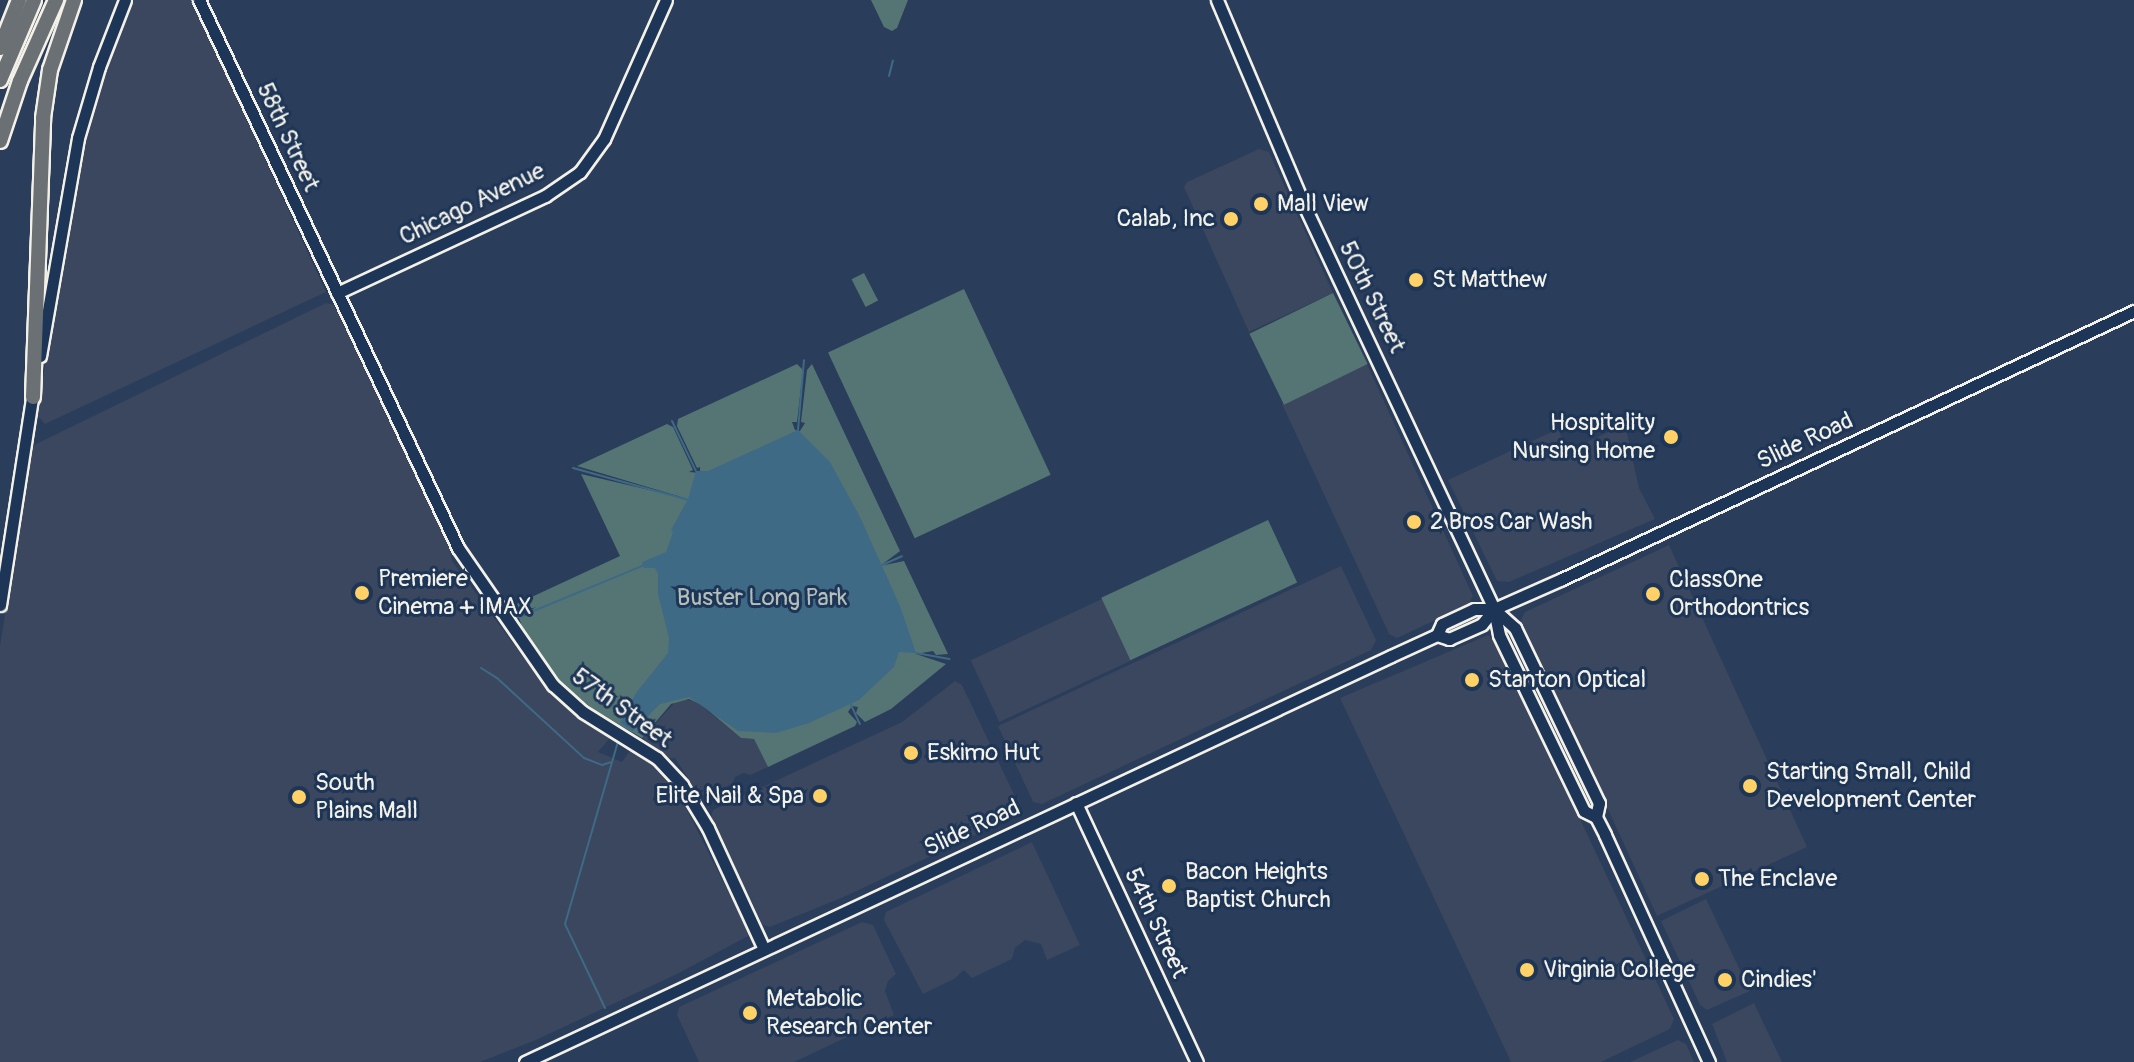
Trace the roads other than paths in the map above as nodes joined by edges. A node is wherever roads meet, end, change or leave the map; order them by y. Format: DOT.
graph roads {
  1 [pos="19,0"];
  2 [pos="34,0"];
  3 [pos="56,0"];
  4 [pos="74,0"];
  5 [pos="125,0"];
  6 [pos="199,0"];
  7 [pos="666,0"];
  8 [pos="1217,0"];
  9 [pos="0,48"];
  10 [pos="0,80"];
  11 [pos="0,141"];
  12 [pos="337,293"];
  13 [pos="2134,311"];
  14 [pos="33,397"];
  15 [pos="0,605"];
  16 [pos="1494,609"];
  17 [pos="1076,803"];
  18 [pos="1596,817"];
  19 [pos="764,949"];
  20 [pos="525,1062"];
  21 [pos="1197,1062"];
  22 [pos="1709,1062"];
  1 -- 9 [label="highway"];
  2 -- 10 [label="highway"];
  3 -- 11 [label="highway"];
  4 -- 14 [label="highway"];
  5 -- 14 [label="main road"];
  6 -- 12 [label="main road, 58th Street"];
  7 -- 12 [label="main road, Chicago Avenue"];
  8 -- 16 [label="main road, 50th Street"];
  12 -- 19 [label="main road, 57th Street"];
  13 -- 16 [label="main road, Slide Road"];
  14 -- 15 [label="main road"];
  16 -- 17 [label="main road, Slide Road"];
  16 -- 18 [label="main road, 50th Street"];
  16 -- 18 [label="main road, 50th Street"];
  17 -- 19 [label="main road, Slide Road"];
  17 -- 21 [label="main road, 54th Street"];
  18 -- 22 [label="main road, 50th Street"];
  19 -- 20 [label="main road, Slide Road"];
}
